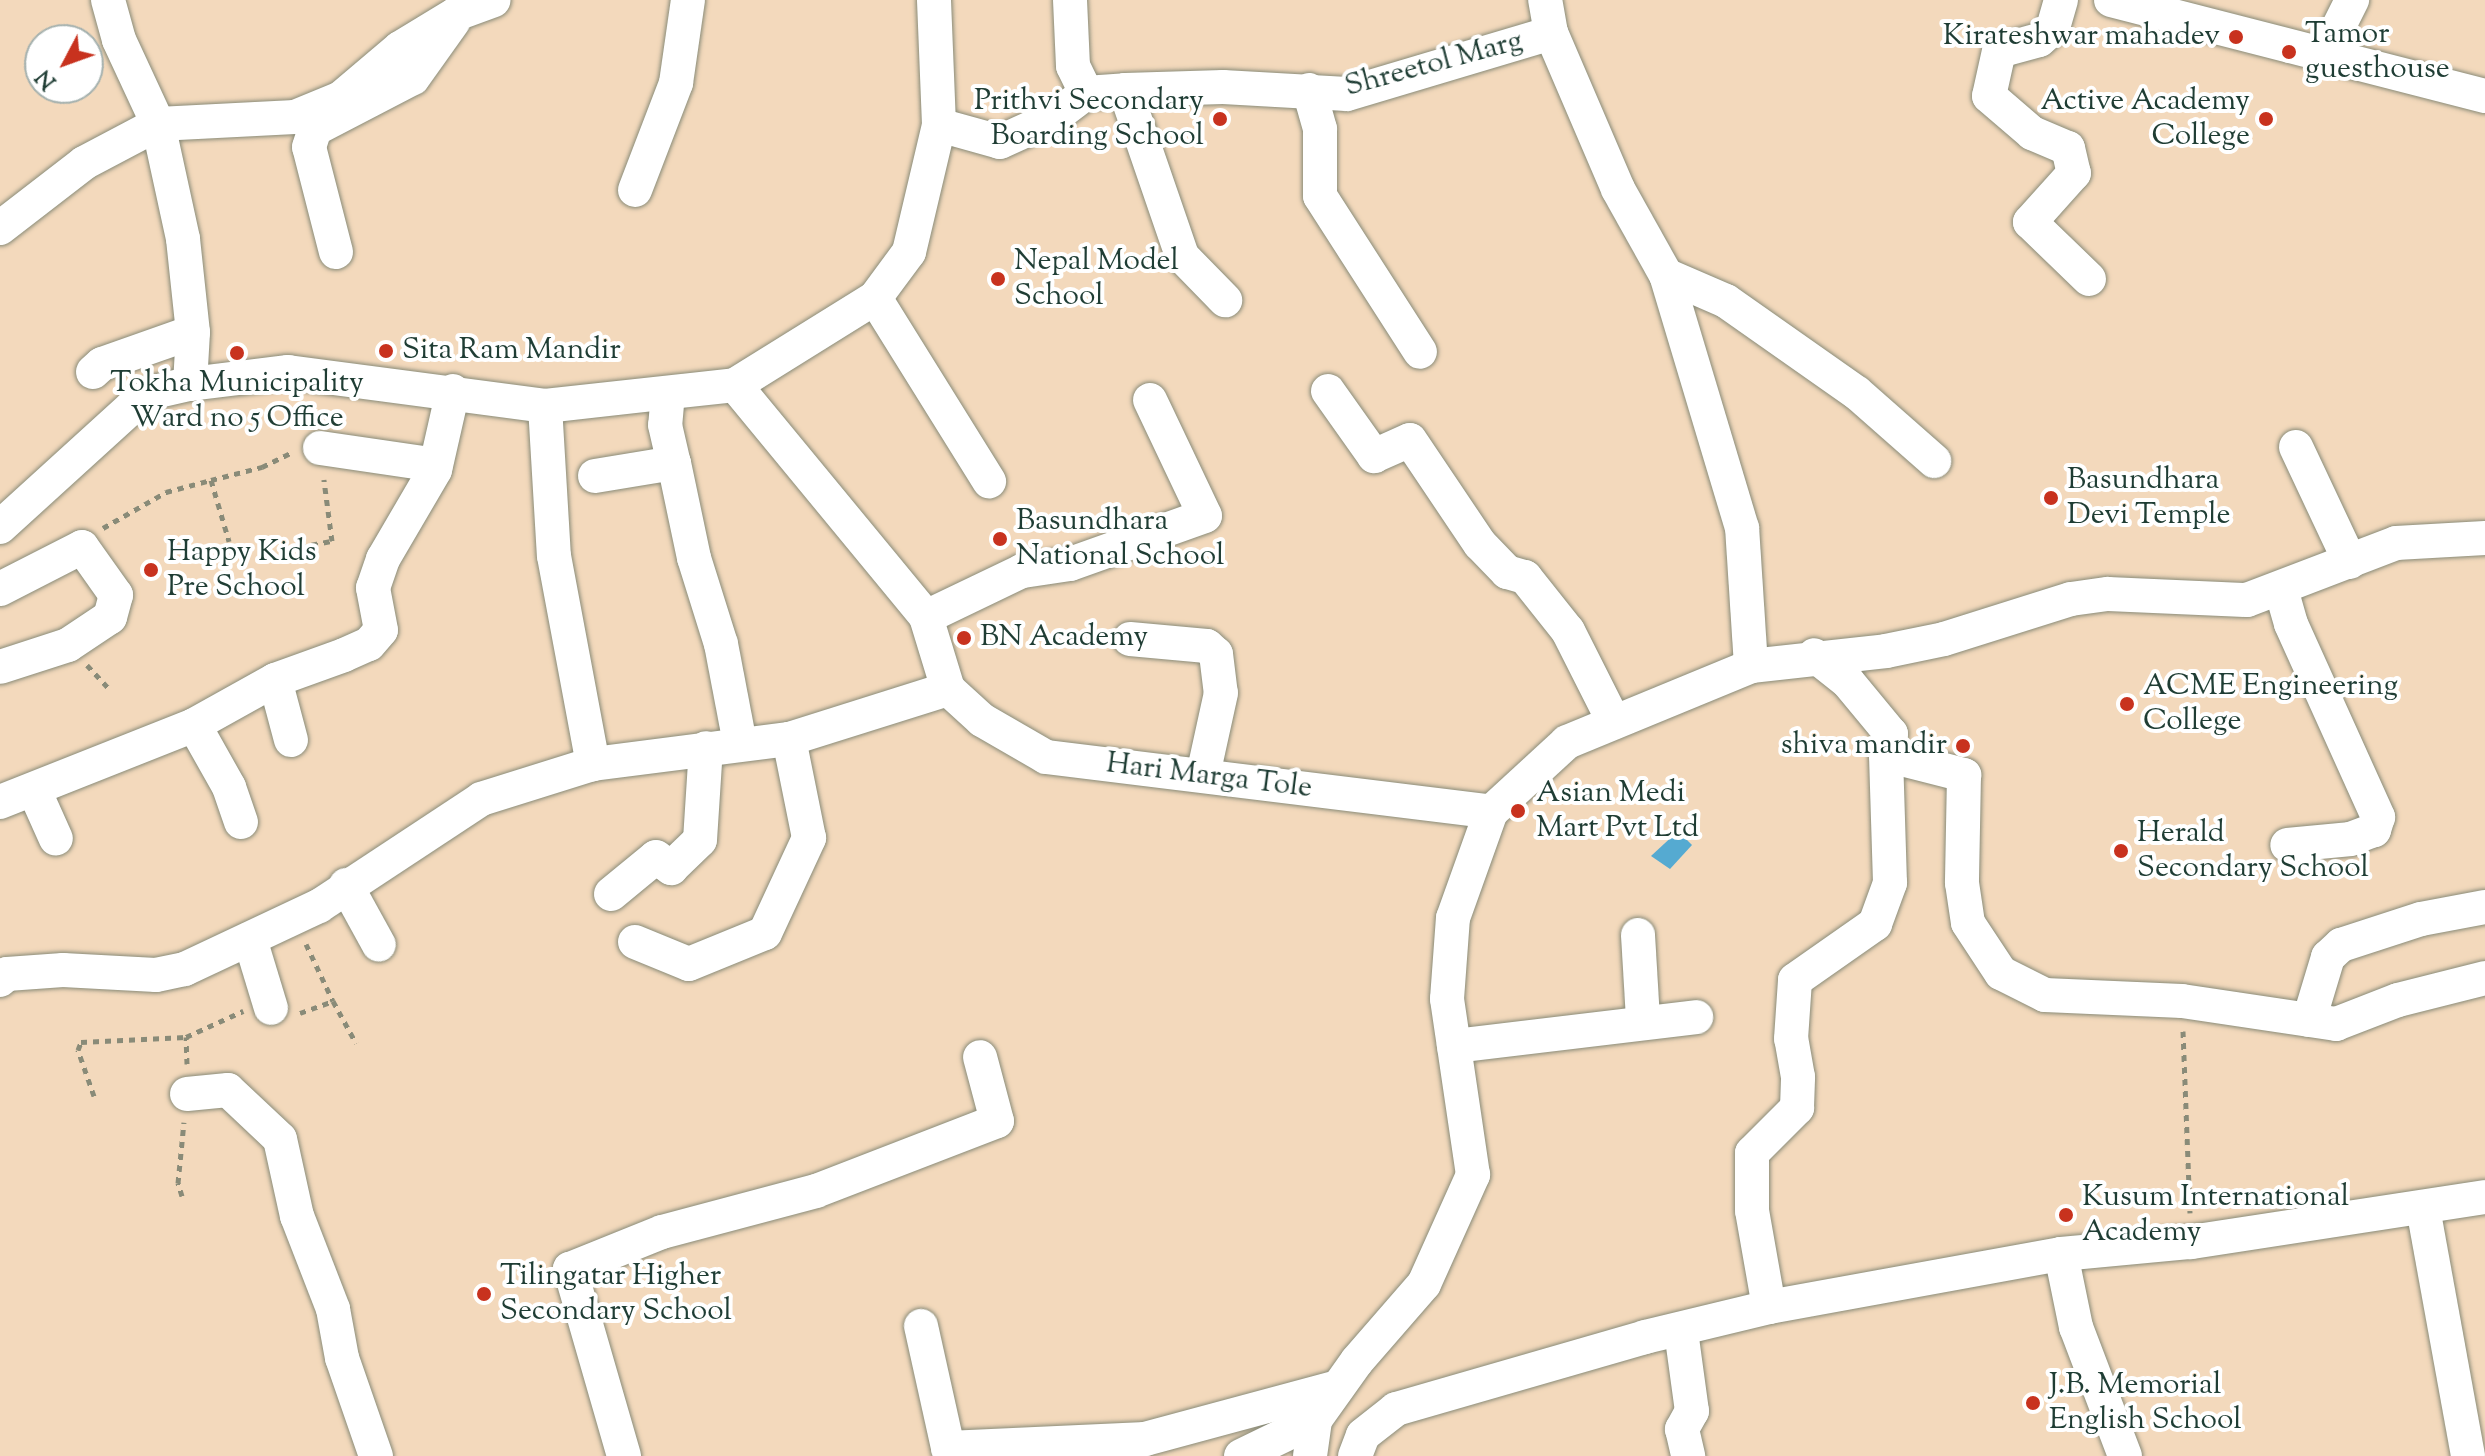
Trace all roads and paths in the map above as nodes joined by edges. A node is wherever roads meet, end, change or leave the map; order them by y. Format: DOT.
graph roads {
  1 [pos="108,0"];
  2 [pos="688,0"];
  3 [pos="934,0"];
  4 [pos="1070,0"];
  5 [pos="2061,0"];
  6 [pos="2111,0"];
  7 [pos="2352,0"];
  8 [pos="481,5"];
  9 [pos="1548,16"];
  10 [pos="2324,56"];
  11 [pos="1125,90"];
  12 [pos="1309,90"];
  13 [pos="1086,93"];
  14 [pos="2485,96"];
  15 [pos="158,124"];
  16 [pos="939,125"];
  17 [pos="635,190"];
  18 [pos="0,228"];
  19 [pos="336,252"];
  20 [pos="1666,275"];
  21 [pos="2089,279"];
  22 [pos="875,298"];
  23 [pos="1225,300"];
  24 [pos="193,332"];
  25 [pos="1420,352"];
  26 [pos="93,372"];
  27 [pos="190,384"];
  28 [pos="735,385"];
  29 [pos="453,391"];
  30 [pos="1328,391"];
  31 [pos="668,393"];
  32 [pos="1150,400"];
  33 [pos="545,406"];
  34 [pos="2296,447"];
  35 [pos="320,448"];
  36 [pos="1934,461"];
  37 [pos="674,463"];
  38 [pos="436,465"];
  39 [pos="595,476"];
  40 [pos="211,480"];
  41 [pos="989,481"];
  42 [pos="0,527"];
  43 [pos="2485,538"];
  44 [pos="229,541"];
  45 [pos="82,547"];
  46 [pos="300,547"];
  47 [pos="2350,562"];
  48 [pos="0,589"];
  49 [pos="2281,589"];
  50 [pos="926,617"];
  51 [pos="1130,639"];
  52 [pos="1814,655"];
  53 [pos="1751,666"];
  54 [pos="0,667"];
  55 [pos="275,680"];
  56 [pos="948,689"];
  57 [pos="1614,722"];
  58 [pos="194,725"];
  59 [pos="789,739"];
  60 [pos="291,740"];
  61 [pos="740,744"];
  62 [pos="706,748"];
  63 [pos="1886,755"];
  64 [pos="593,764"];
  65 [pos="1203,775"];
  66 [pos="35,792"];
  67 [pos="0,802"];
  68 [pos="1491,812"];
  69 [pos="241,822"];
  70 [pos="56,839"];
  71 [pos="2287,845"];
  72 [pos="346,885"];
  73 [pos="611,894"];
  74 [pos="2485,907"];
  75 [pos="292,917"];
  76 [pos="1638,935"];
  77 [pos="250,939"];
  78 [pos="635,942"];
  79 [pos="379,945"];
  80 [pos="2485,978"];
  81 [pos="0,980"];
  82 [pos="333,1001"];
  83 [pos="2182,1001"];
  84 [pos="271,1008"];
  85 [pos="1696,1017"];
  86 [pos="1643,1020"];
  87 [pos="2309,1020"];
  88 [pos="186,1037"];
  89 [pos="1454,1046"];
  90 [pos="980,1057"];
  91 [pos="187,1094"];
  92 [pos="94,1096"];
  93 [pos="182,1196"];
  94 [pos="2485,1197"];
  95 [pos="2423,1208"];
  96 [pos="2191,1242"];
  97 [pos="2061,1254"];
  98 [pos="1769,1307"];
  99 [pos="921,1326"];
  100 [pos="1681,1331"];
  101 [pos="1338,1387"];
  102 [pos="1315,1420"];
  103 [pos="376,1456"];
  104 [pos="624,1456"];
  105 [pos="1241,1456"];
  106 [pos="1310,1456"];
  107 [pos="1355,1456"];
  108 [pos="1688,1456"];
  109 [pos="2125,1456"];
  110 [pos="2468,1456"];
  1 -- 15 [label="street"];
  2 -- 17 [label="street"];
  3 -- 16 [label="street"];
  4 -- 13 [label="street"];
  5 -- 21 [label="street"];
  6 -- 10 [label="street"];
  7 -- 10 [label="street"];
  8 -- 15 [label="street"];
  8 -- 19 [label="street"];
  9 -- 12 [label="street, Shreetol Marg"];
  9 -- 20 [label="street"];
  10 -- 14 [label="street"];
  11 -- 12 [label="street, Shreetol Marg"];
  11 -- 13 [label="street, Shreetol Marg"];
  11 -- 23 [label="street"];
  12 -- 25 [label="street"];
  13 -- 16 [label="street"];
  15 -- 18 [label="street"];
  15 -- 24 [label="street"];
  16 -- 22 [label="street"];
  20 -- 36 [label="street"];
  20 -- 53 [label="street"];
  22 -- 28 [label="street"];
  22 -- 41 [label="street"];
  24 -- 26 [label="street"];
  24 -- 27 [label="street"];
  27 -- 29 [label="street"];
  27 -- 42 [label="street"];
  28 -- 31 [label="street"];
  28 -- 50 [label="street"];
  29 -- 33 [label="street"];
  29 -- 38 [label="street"];
  30 -- 57 [label="street"];
  31 -- 33 [label="street"];
  31 -- 37 [label="street"];
  32 -- 50 [label="street"];
  33 -- 64 [label="street"];
  34 -- 47 [label="street"];
  35 -- 38 [label="street"];
  35 -- 40 [label="path"];
  35 -- 46 [label="path"];
  37 -- 39 [label="street"];
  37 -- 61 [label="street"];
  38 -- 55 [label="street"];
  40 -- 44 [label="path"];
  40 -- 45 [label="path"];
  43 -- 47 [label="street"];
  45 -- 48 [label="street"];
  45 -- 54 [label="street"];
  47 -- 49 [label="street"];
  49 -- 52 [label="street"];
  49 -- 71 [label="street"];
  50 -- 56 [label="street"];
  51 -- 65 [label="street"];
  52 -- 53 [label="street"];
  52 -- 63 [label="street"];
  53 -- 57 [label="street"];
  55 -- 58 [label="street"];
  55 -- 60 [label="street"];
  56 -- 59 [label="street"];
  56 -- 65 [label="street, Hari Marga Tole"];
  57 -- 68 [label="street"];
  58 -- 66 [label="street"];
  58 -- 69 [label="street"];
  59 -- 61 [label="street"];
  59 -- 78 [label="street"];
  61 -- 62 [label="street"];
  62 -- 64 [label="street"];
  62 -- 73 [label="street"];
  63 -- 83 [label="street"];
  63 -- 98 [label="street"];
  64 -- 72 [label="street"];
  65 -- 68 [label="street, Hari Marga Tole"];
  66 -- 67 [label="street"];
  66 -- 70 [label="street"];
  68 -- 89 [label="street"];
  72 -- 75 [label="street"];
  72 -- 79 [label="street"];
  74 -- 87 [label="street"];
  75 -- 77 [label="street"];
  75 -- 82 [label="path"];
  76 -- 86 [label="street"];
  77 -- 81 [label="street"];
  77 -- 84 [label="street"];
  80 -- 87 [label="street"];
  83 -- 87 [label="street"];
  83 -- 96 [label="path"];
  85 -- 86 [label="street"];
  86 -- 89 [label="street"];
  88 -- 92 [label="path"];
  89 -- 101 [label="street"];
  90 -- 104 [label="street"];
  91 -- 93 [label="path"];
  91 -- 103 [label="street"];
  94 -- 95 [label="street"];
  95 -- 96 [label="street"];
  95 -- 110 [label="street"];
  96 -- 97 [label="street"];
  97 -- 98 [label="street"];
  97 -- 109 [label="street"];
  98 -- 100 [label="street"];
  99 -- 101 [label="street"];
  100 -- 107 [label="street"];
  100 -- 108 [label="street"];
  101 -- 102 [label="street"];
  102 -- 105 [label="street"];
  102 -- 106 [label="street"];
}
